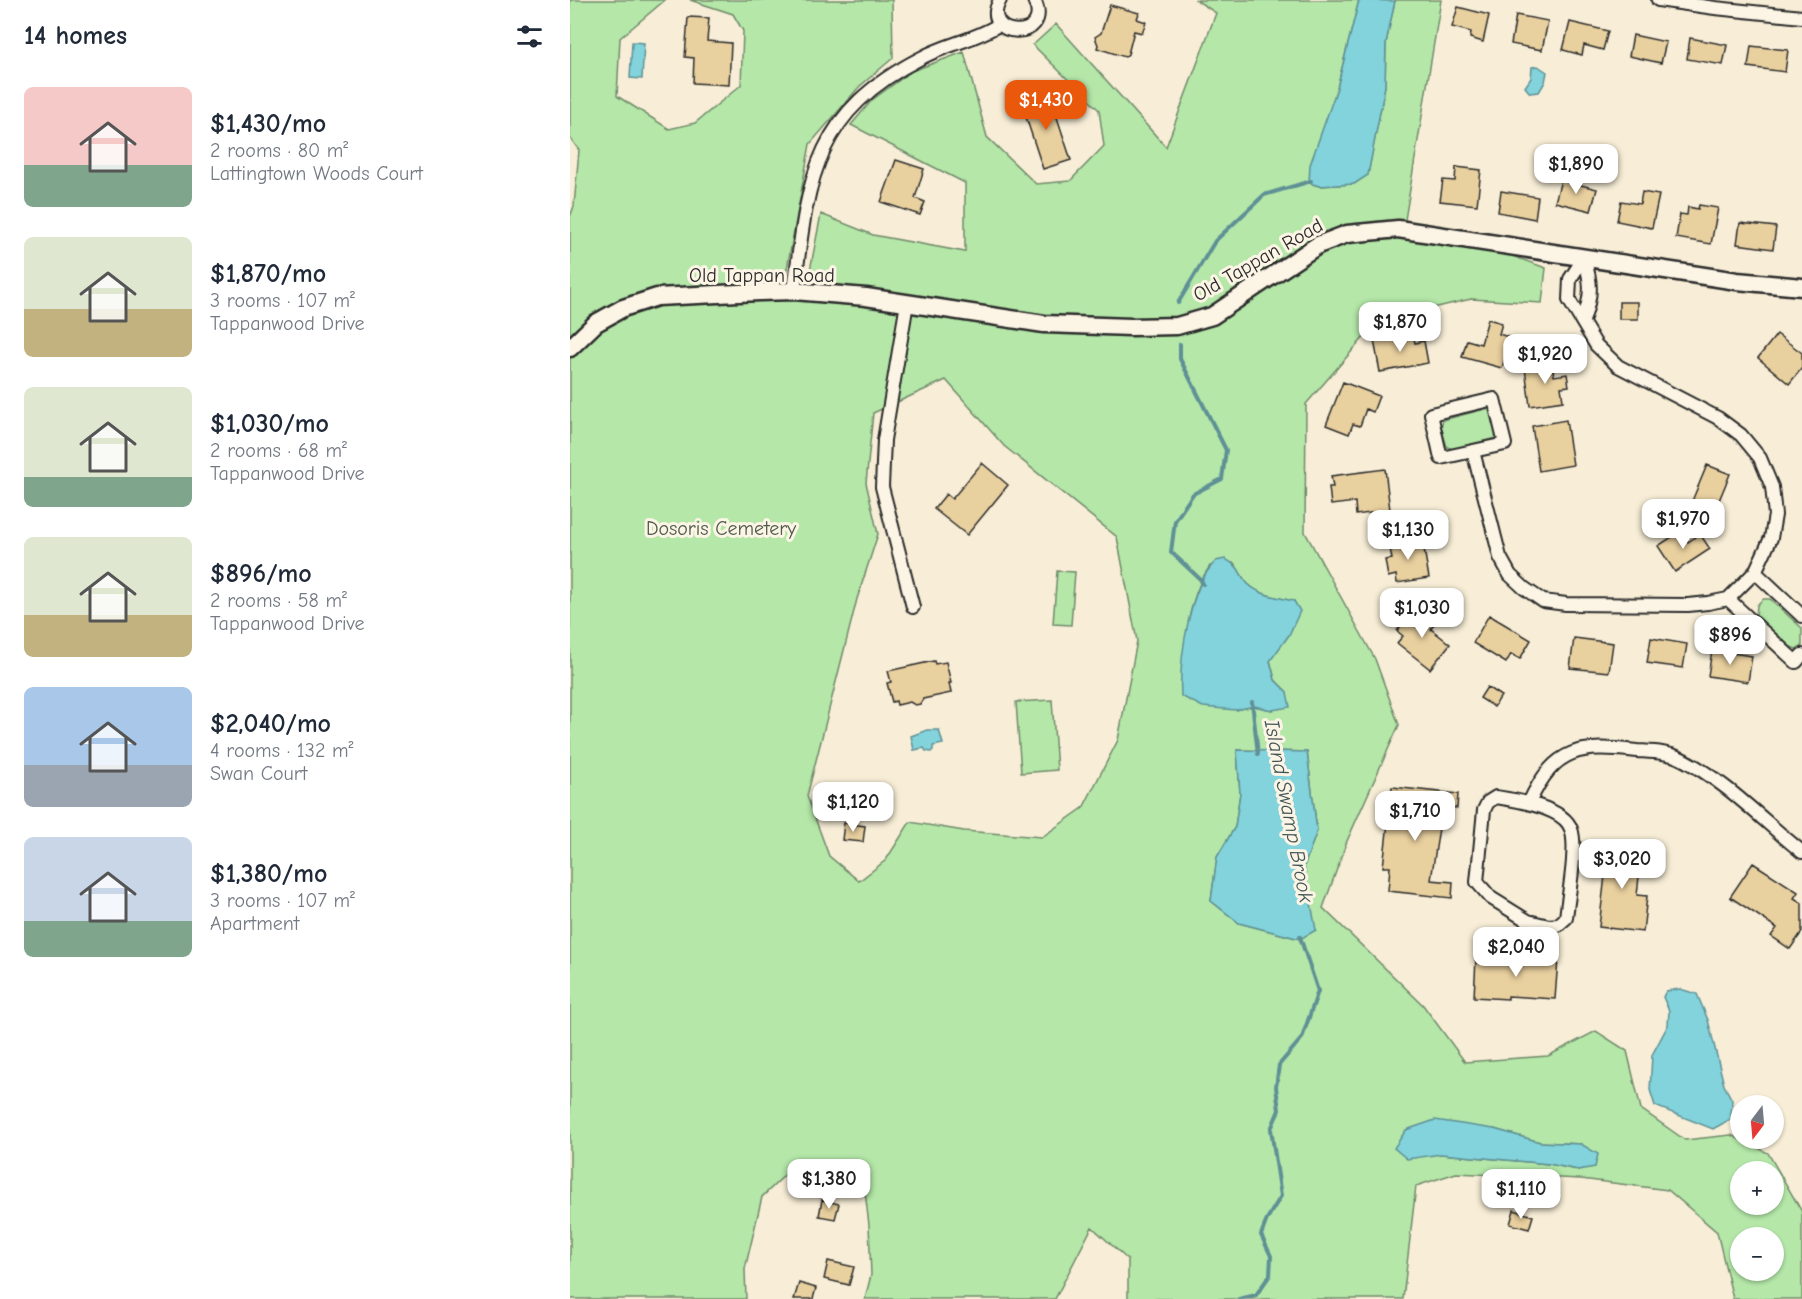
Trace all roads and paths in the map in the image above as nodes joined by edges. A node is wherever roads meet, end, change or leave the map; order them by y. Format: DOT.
graph roads {
  1 [pos="1000,0"];
  2 [pos="1034,0"];
  3 [pos="1658,0"];
  4 [pos="1802,17"];
  5 [pos="1000,24"];
  6 [pos="1584,258"];
  7 [pos="1802,287"];
  8 [pos="794,291"];
  9 [pos="907,303"];
  10 [pos="1583,321"];
  11 [pos="570,348"];
  12 [pos="1473,451"];
  13 [pos="1755,572"];
  14 [pos="1728,598"];
  15 [pos="912,608"];
  16 [pos="1802,616"];
  17 [pos="1802,655"];
  18 [pos="1529,802"];
  19 [pos="1802,852"];
  1 -- 5 [label="street"];
  2 -- 5 [label="street"];
  3 -- 4 [label="street"];
  5 -- 8 [label="street"];
  6 -- 7 [label="street, Old Tappan Road"];
  6 -- 9 [label="street, Old Tappan Road"];
  6 -- 10 [label="street"];
  6 -- 10 [label="street"];
  8 -- 9 [label="street, Old Tappan Road"];
  8 -- 11 [label="street, Old Tappan Road"];
  9 -- 15 [label="street"];
  10 -- 13 [label="street"];
  12 -- 12 [label="street"];
  12 -- 14 [label="street"];
  13 -- 14 [label="street"];
  13 -- 16 [label="street"];
  14 -- 17 [label="street"];
  18 -- 18 [label="street"];
  18 -- 19 [label="street"];
}
